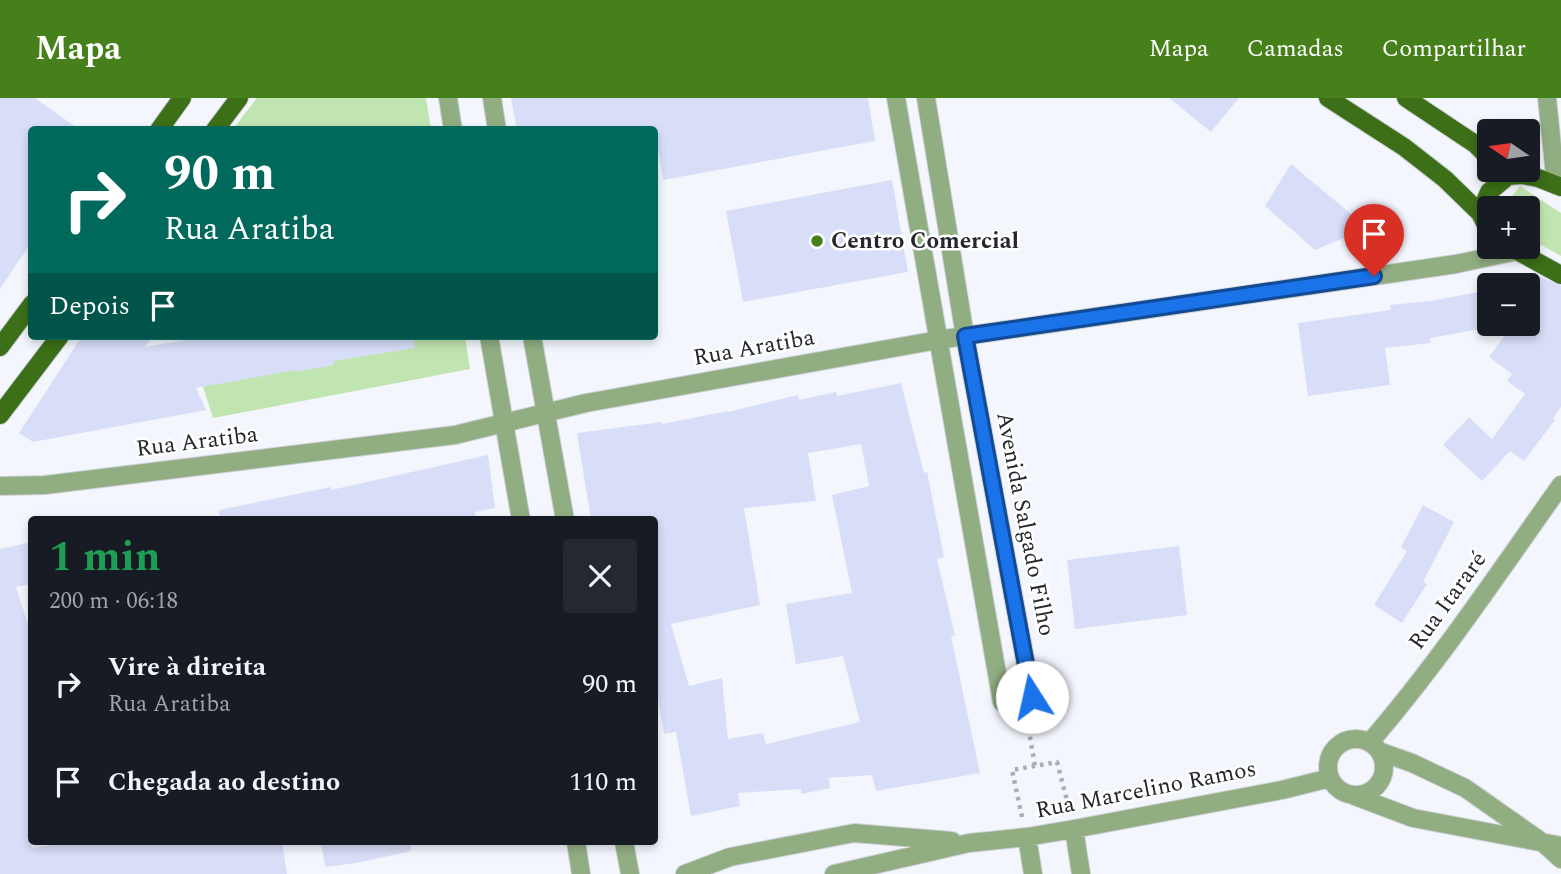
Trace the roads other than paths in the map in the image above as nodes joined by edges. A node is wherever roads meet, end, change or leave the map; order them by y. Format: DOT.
graph roads {
  1 [pos="182,98"];
  2 [pos="239,98"];
  3 [pos="448,98"];
  4 [pos="492,98"];
  5 [pos="896,98"];
  6 [pos="926,98"];
  7 [pos="1328,98"];
  8 [pos="1406,98"];
  9 [pos="1547,98"];
  10 [pos="162,126"];
  11 [pos="218,126"];
  12 [pos="452,126"];
  13 [pos="496,126"];
  14 [pos="1477,146"];
  15 [pos="1540,179"];
  16 [pos="1559,186"];
  17 [pos="1477,211"];
  18 [pos="1477,258"];
  19 [pos="1531,259"];
  20 [pos="1561,275"];
  21 [pos="28,309"];
  22 [pos="965,336"];
  23 [pos="57,340"];
  24 [pos="490,340"];
  25 [pos="533,340"];
  26 [pos="938,340"];
  27 [pos="0,347"];
  28 [pos="546,414"];
  29 [pos="0,415"];
  30 [pos="504,423"];
  31 [pos="1561,485"];
  32 [pos="0,486"];
  33 [pos="520,516"];
  34 [pos="564,516"];
  35 [pos="1375,747"];
  36 [pos="1330,778"];
  37 [pos="1352,794"];
  38 [pos="1074,829"];
  39 [pos="1027,837"];
  40 [pos="1542,842"];
  41 [pos="969,843"];
  42 [pos="576,845"];
  43 [pos="625,845"];
  44 [pos="1561,846"];
  45 [pos="1561,859"];
  46 [pos="731,866"];
  47 [pos="581,874"];
  48 [pos="630,874"];
  49 [pos="685,874"];
  50 [pos="834,874"];
  51 [pos="1033,874"];
  52 [pos="1081,874"];
  1 -- 10 [label="main road"];
  2 -- 11 [label="main road"];
  3 -- 12 [label="street"];
  4 -- 13 [label="street"];
  5 -- 26 [label="street, Avenida Salgado Filho"];
  6 -- 22 [label="street, Avenida Salgado Filho"];
  7 -- 17 [label="main road"];
  8 -- 14 [label="main road"];
  9 -- 16 [label="street"];
  15 -- 16 [label="main road"];
  18 -- 22 [label="street, Rua Aratiba"];
  19 -- 20 [label="main road"];
  21 -- 27 [label="main road"];
  22 -- 26 [label="street, Rua Aratiba"];
  22 -- 26 [label="street, Avenida Salgado Filho"];
  23 -- 29 [label="main road"];
  24 -- 30 [label="street"];
  25 -- 28 [label="street"];
  26 -- 28 [label="street, Rua Aratiba"];
  28 -- 30 [label="street, Rua Aratiba"];
  28 -- 34 [label="street"];
  30 -- 32 [label="street, Rua Aratiba"];
  30 -- 33 [label="street"];
  31 -- 35 [label="street, Rua Itararé"];
  35 -- 36 [label="street"];
  35 -- 37 [label="street"];
  35 -- 40 [label="street"];
  36 -- 37 [label="street"];
  36 -- 38 [label="street, Rua Marcelino Ramos"];
  37 -- 40 [label="street"];
  38 -- 39 [label="street, Rua Marcelino Ramos"];
  38 -- 52 [label="street"];
  39 -- 41 [label="street, Rua Marcelino Ramos"];
  39 -- 51 [label="street"];
  40 -- 44 [label="street"];
  40 -- 45 [label="street"];
  41 -- 46 [label="street, Rua Marcelino Ramos"];
  41 -- 50 [label="street, Rua Marcelino Ramos"];
  42 -- 47 [label="street"];
  43 -- 48 [label="street"];
  46 -- 49 [label="street, Rua Marcelino Ramos"];
}
